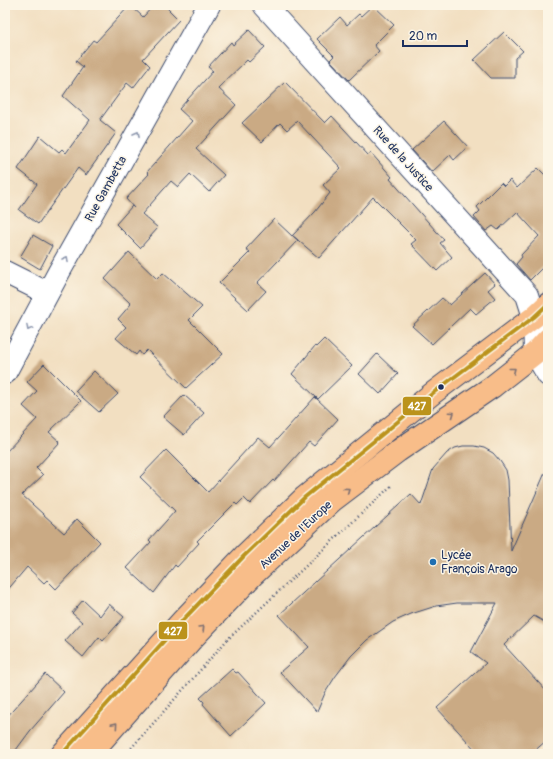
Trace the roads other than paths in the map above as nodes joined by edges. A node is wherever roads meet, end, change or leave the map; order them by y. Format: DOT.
graph roads {
  1 [pos="209,5"];
  2 [pos="264,5"];
  3 [pos="5,272"];
  4 [pos="47,293"];
  5 [pos="541,311"];
  6 [pos="541,346"];
  7 [pos="5,373"];
  8 [pos="548,375"];
  9 [pos="62,754"];
  10 [pos="90,754"];
  4 -- 1 [label="street, Rue Gambetta, one-way"];
  2 -- 5 [label="street, Rue de la Justice"];
  3 -- 4 [label="street"];
  4 -- 7 [label="street, Rue Gambetta, one-way"];
  5 -- 6 [label="street, Rue de la Justice"];
  5 -- 9 [label="main road, Avenue de l'Europe"];
  6 -- 8 [label="street"];
  10 -- 6 [label="main road, Avenue de l'Europe, one-way"];
}
